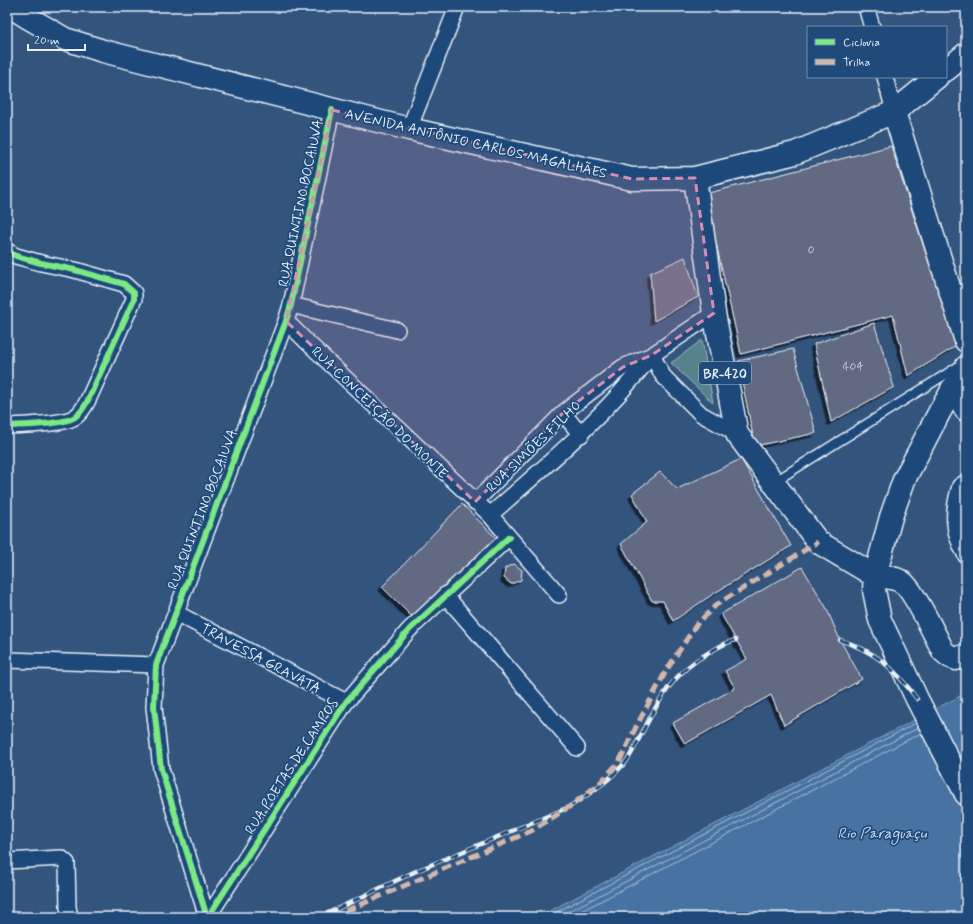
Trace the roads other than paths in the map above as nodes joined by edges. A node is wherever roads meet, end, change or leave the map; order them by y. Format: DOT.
graph roads {
  1 [pos="11,7"];
  2 [pos="457,7"];
  3 [pos="866,7"];
  4 [pos="872,26"];
  5 [pos="966,54"];
  6 [pos="947,69"];
  7 [pos="885,78"];
  8 [pos="936,78"];
  9 [pos="332,110"];
  10 [pos="894,112"];
  11 [pos="409,129"];
  12 [pos="695,178"];
  13 [pos="7,251"];
  14 [pos="291,305"];
  15 [pos="714,313"];
  16 [pos="286,321"];
  17 [pos="396,330"];
  18 [pos="966,341"];
  19 [pos="652,355"];
  20 [pos="966,362"];
  21 [pos="966,367"];
  22 [pos="952,389"];
  23 [pos="966,410"];
  24 [pos="563,413"];
  25 [pos="7,426"];
  26 [pos="736,434"];
  27 [pos="581,435"];
  28 [pos="773,482"];
  29 [pos="966,482"];
  30 [pos="476,502"];
  31 [pos="490,515"];
  32 [pos="508,537"];
  33 [pos="966,556"];
  34 [pos="875,576"];
  35 [pos="445,595"];
  36 [pos="559,595"];
  37 [pos="176,613"];
  38 [pos="961,657"];
  39 [pos="7,660"];
  40 [pos="156,665"];
  41 [pos="346,702"];
  42 [pos="577,748"];
  43 [pos="966,794"];
  44 [pos="7,861"];
  45 [pos="70,917"];
  46 [pos="207,917"];
  1 -- 9 [label="main road, AVENIDA ANTÔNIO CARLOS MAGALHÃES"];
  2 -- 11 [label="street"];
  3 -- 4 [label="street"];
  5 -- 6 [label="main road"];
  7 -- 10 [label="street"];
  8 -- 10 [label="main road, AVENIDA ANTÔNIO CARLOS MAGALHÃES"];
  9 -- 11 [label="main road, AVENIDA ANTÔNIO CARLOS MAGALHÃES"];
  9 -- 14 [label="street, RUA QUINTINO BOCAIUVA"];
  10 -- 12 [label="main road, AVENIDA ANTÔNIO CARLOS MAGALHÃES"];
  10 -- 18 [label="main road"];
  11 -- 12 [label="main road, AVENIDA ANTÔNIO CARLOS MAGALHÃES"];
  12 -- 15 [label="main road, BR-420"];
  13 -- 25 [label="street"];
  14 -- 16 [label="street, RUA QUINTINO BOCAIUVA"];
  14 -- 17 [label="street"];
  15 -- 19 [label="street, RUA SIMÕES FILHO"];
  15 -- 26 [label="main road, BR-420"];
  16 -- 30 [label="street, RUA CONCEIÇÃO DO MONTE"];
  16 -- 37 [label="street, RUA QUINTINO BOCAIUVA"];
  19 -- 24 [label="street, RUA SIMÕES FILHO"];
  19 -- 26 [label="street"];
  19 -- 27 [label="street, RUA SIMÕES FILHO"];
  20 -- 28 [label="lane"];
  21 -- 22 [label="main road"];
  22 -- 23 [label="main road"];
  22 -- 34 [label="main road"];
  24 -- 27 [label="street"];
  24 -- 30 [label="street, RUA SIMÕES FILHO"];
  26 -- 28 [label="main road, BR-420"];
  27 -- 31 [label="street, RUA SIMÕES FILHO"];
  28 -- 34 [label="main road, BR-420"];
  29 -- 33 [label="street"];
  30 -- 31 [label="street, RUA CONCEIÇÃO DO MONTE"];
  31 -- 32 [label="street, RUA CONCEIÇÃO DO MONTE"];
  32 -- 35 [label="street, RUA POETAS DE CAMPOS"];
  32 -- 36 [label="street, RUA CONCEIÇÃO DO MONTE"];
  34 -- 38 [label="main road"];
  34 -- 43 [label="main road"];
  35 -- 41 [label="street, RUA POETAS DE CAMPOS"];
  35 -- 42 [label="street"];
  37 -- 40 [label="street, RUA QUINTINO BOCAIUVA"];
  37 -- 41 [label="street, TRAVESSA GRAVATA"];
  39 -- 40 [label="street"];
  40 -- 46 [label="street, RUA QUINTINO BOCAIUVA"];
  41 -- 46 [label="street, RUA POETAS DE CAMPOS"];
  44 -- 45 [label="street"];
}
